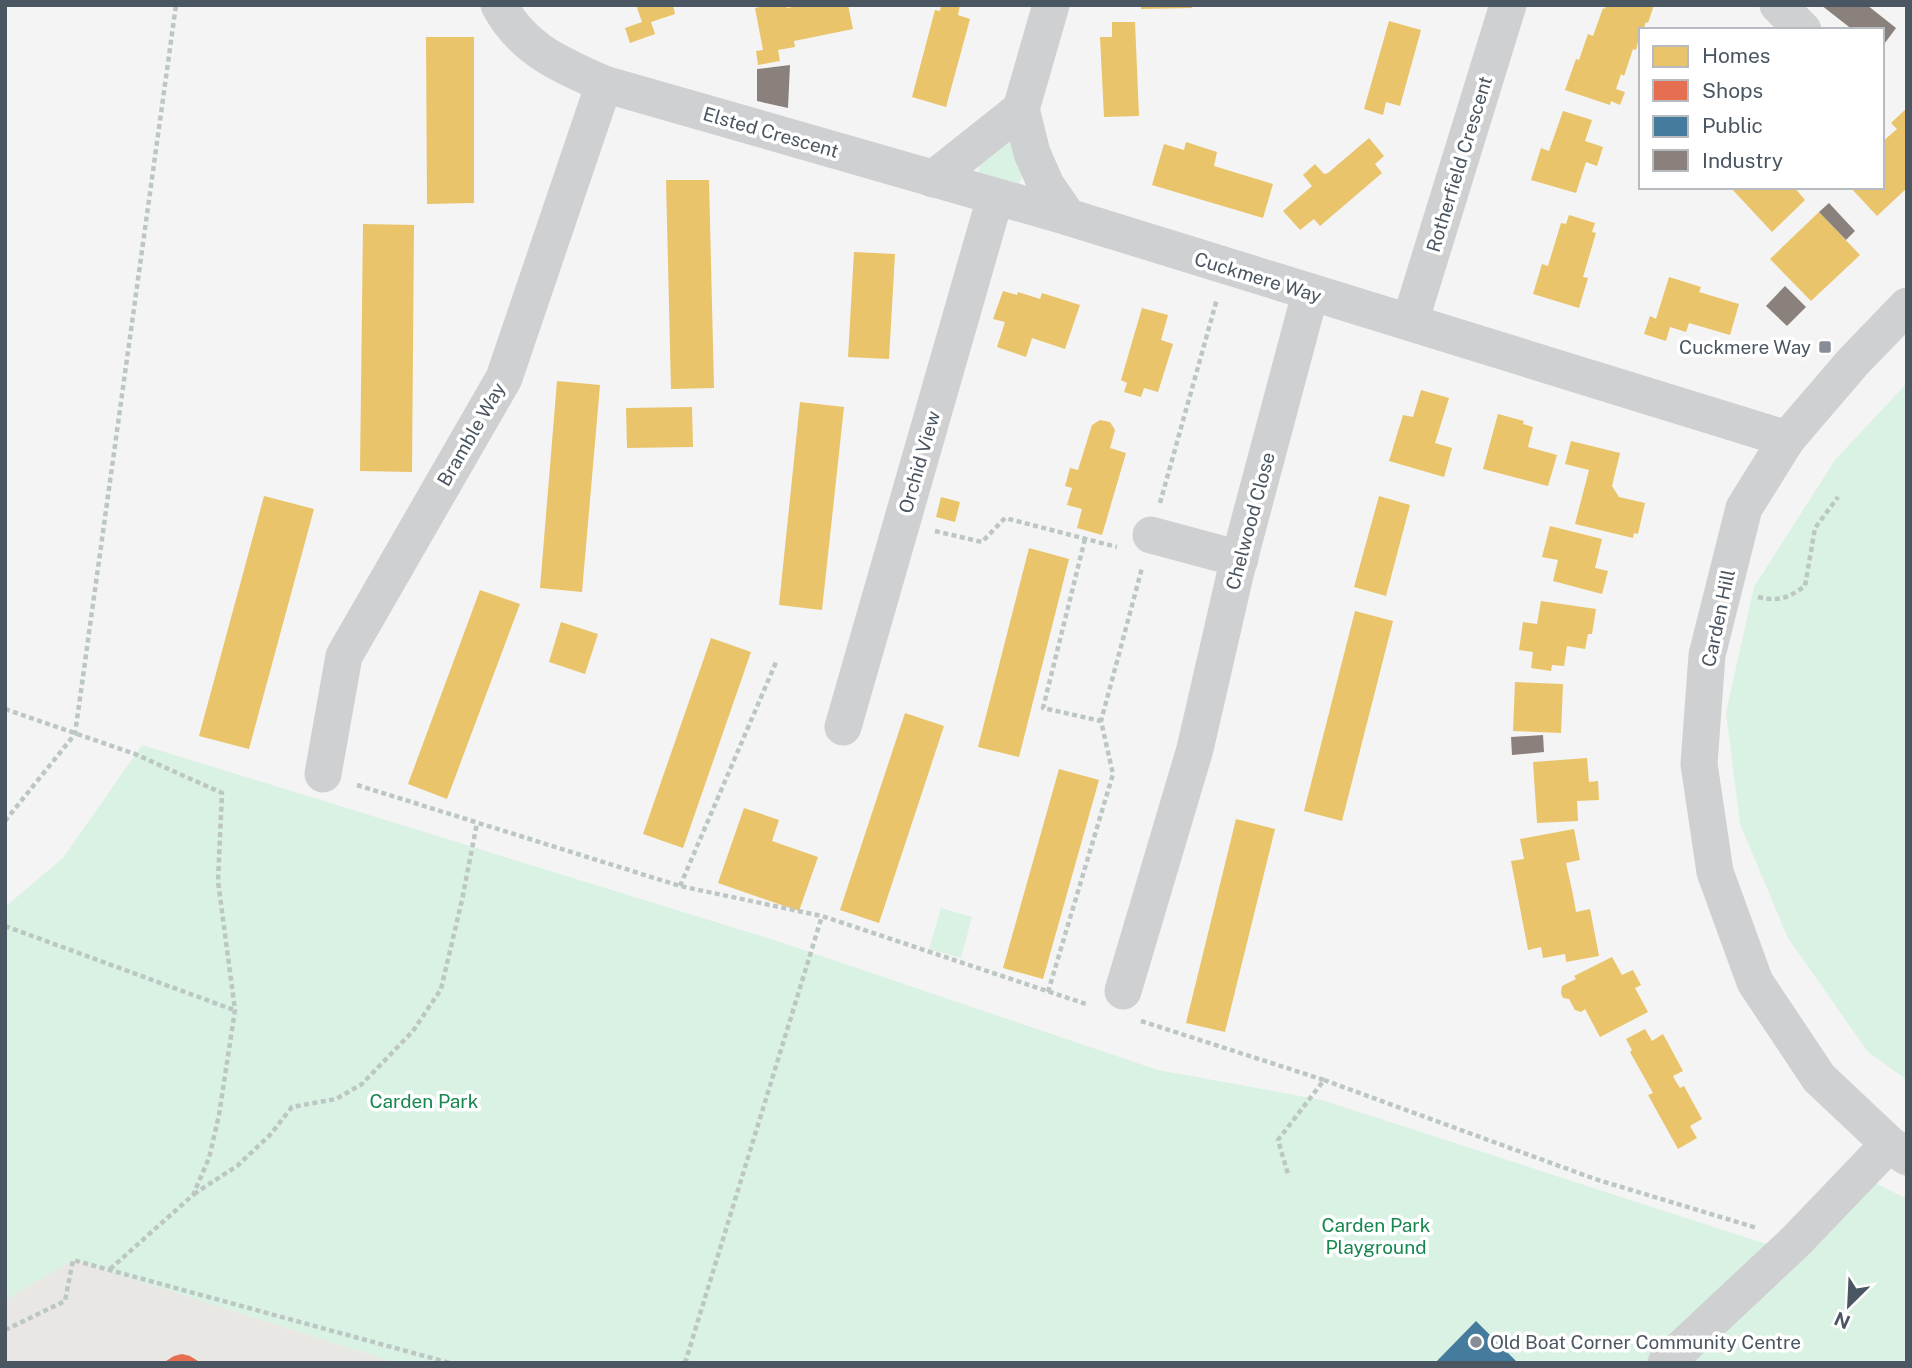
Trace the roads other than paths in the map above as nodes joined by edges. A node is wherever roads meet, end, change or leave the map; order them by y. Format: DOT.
graph roads {
  1 [pos="499,5"];
  2 [pos="1051,5"];
  3 [pos="1508,5"];
  4 [pos="1778,5"];
  5 [pos="1800,28"];
  6 [pos="604,84"];
  7 [pos="1021,109"];
  8 [pos="933,179"];
  9 [pos="995,198"];
  10 [pos="1068,217"];
  11 [pos="1310,293"];
  12 [pos="1907,306"];
  13 [pos="1409,322"];
  14 [pos="1787,439"];
  15 [pos="1148,544"];
  16 [pos="1240,559"];
  17 [pos="843,727"];
  18 [pos="323,774"];
  19 [pos="1118,1006"];
  20 [pos="1898,1150"];
  21 [pos="1666,1363"];
  1 -- 6 [label="street, Elsted Crescent"];
  2 -- 7 [label="street"];
  3 -- 13 [label="street, Rotherfield Crescent"];
  4 -- 5 [label="street"];
  6 -- 8 [label="street, Elsted Crescent"];
  6 -- 18 [label="street, Bramble Way"];
  7 -- 8 [label="street"];
  7 -- 10 [label="street"];
  8 -- 9 [label="street, Elsted Crescent"];
  9 -- 10 [label="street, Elsted Crescent"];
  9 -- 17 [label="street, Orchid View"];
  10 -- 11 [label="street, Cuckmere Way"];
  11 -- 13 [label="street, Cuckmere Way"];
  11 -- 16 [label="street, Chelwood Close"];
  12 -- 14 [label="street, Carden Hill"];
  13 -- 14 [label="street, Cuckmere Way"];
  14 -- 20 [label="street, Carden Hill"];
  15 -- 16 [label="street"];
  16 -- 19 [label="street, Chelwood Close"];
  20 -- 21 [label="street"];
}
